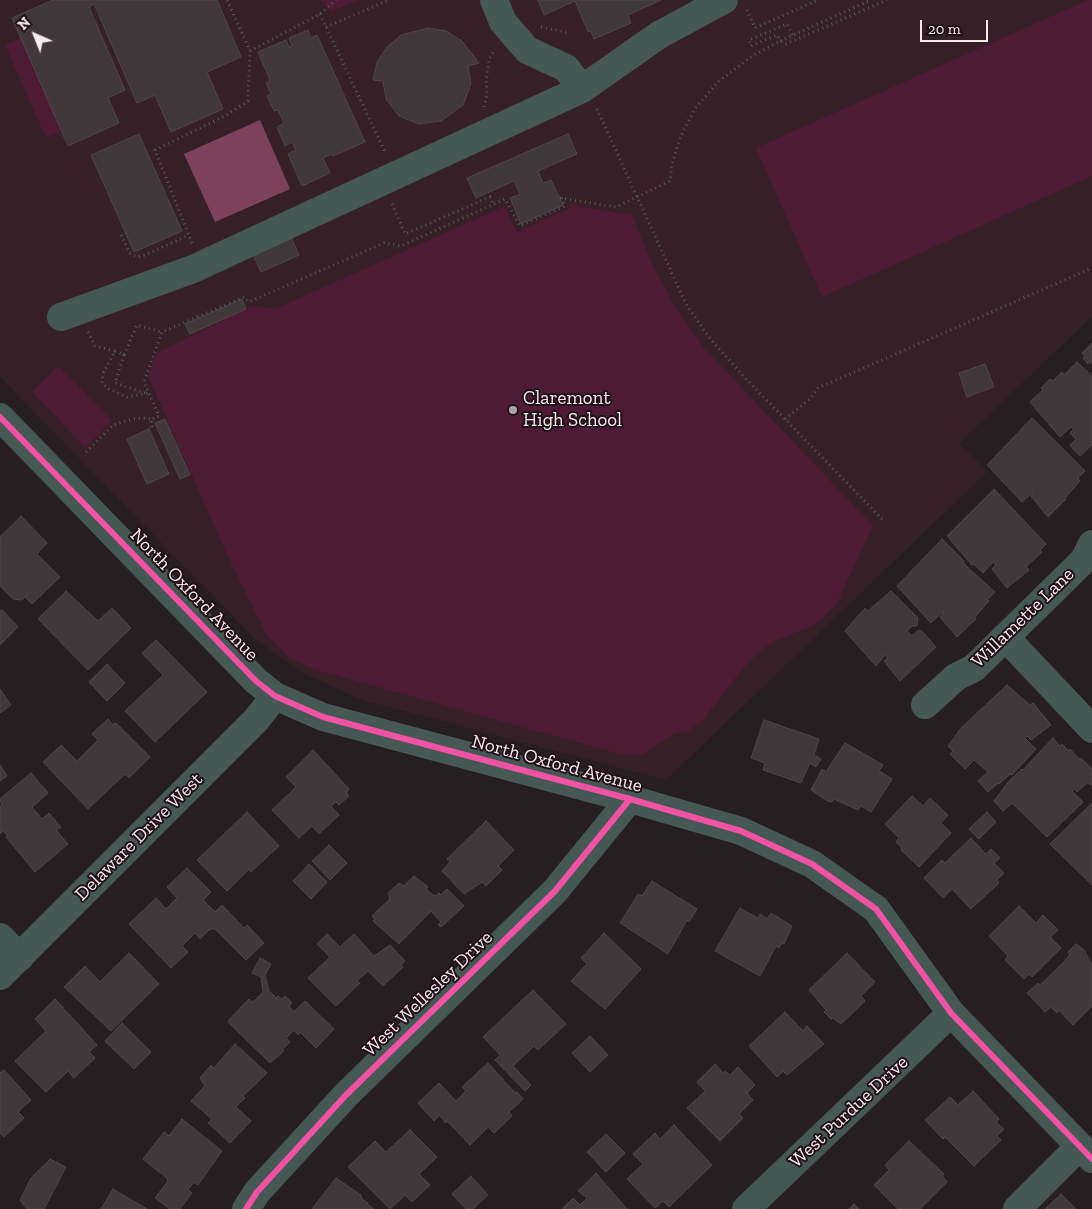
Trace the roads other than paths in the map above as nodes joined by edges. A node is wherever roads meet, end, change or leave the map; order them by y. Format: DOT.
graph roads {
  1 [pos="494,0"];
  2 [pos="735,4"];
  3 [pos="582,88"];
  4 [pos="69,314"];
  5 [pos="0,417"];
  6 [pos="1092,544"];
  7 [pos="1005,637"];
  8 [pos="275,696"];
  9 [pos="925,705"];
  10 [pos="1090,724"];
  11 [pos="630,799"];
  12 [pos="0,937"];
  13 [pos="20,957"];
  14 [pos="0,976"];
  15 [pos="951,1014"];
  16 [pos="1086,1152"];
  17 [pos="246,1209"];
  18 [pos="746,1209"];
  19 [pos="1017,1209"];
  1 -- 3 [label="street"];
  2 -- 3 [label="street"];
  3 -- 4 [label="street"];
  5 -- 8 [label="street, North Oxford Avenue"];
  6 -- 7 [label="street, Willamette Lane"];
  7 -- 9 [label="street, Willamette Lane"];
  7 -- 10 [label="street"];
  8 -- 11 [label="street, North Oxford Avenue"];
  8 -- 13 [label="street, Delaware Drive West"];
  11 -- 15 [label="street, North Oxford Avenue"];
  11 -- 17 [label="street, West Wellesley Drive"];
  12 -- 13 [label="street"];
  13 -- 14 [label="street, Delaware Drive West"];
  15 -- 16 [label="street, North Oxford Avenue"];
  15 -- 18 [label="street, West Purdue Drive"];
  16 -- 19 [label="street"];
}
